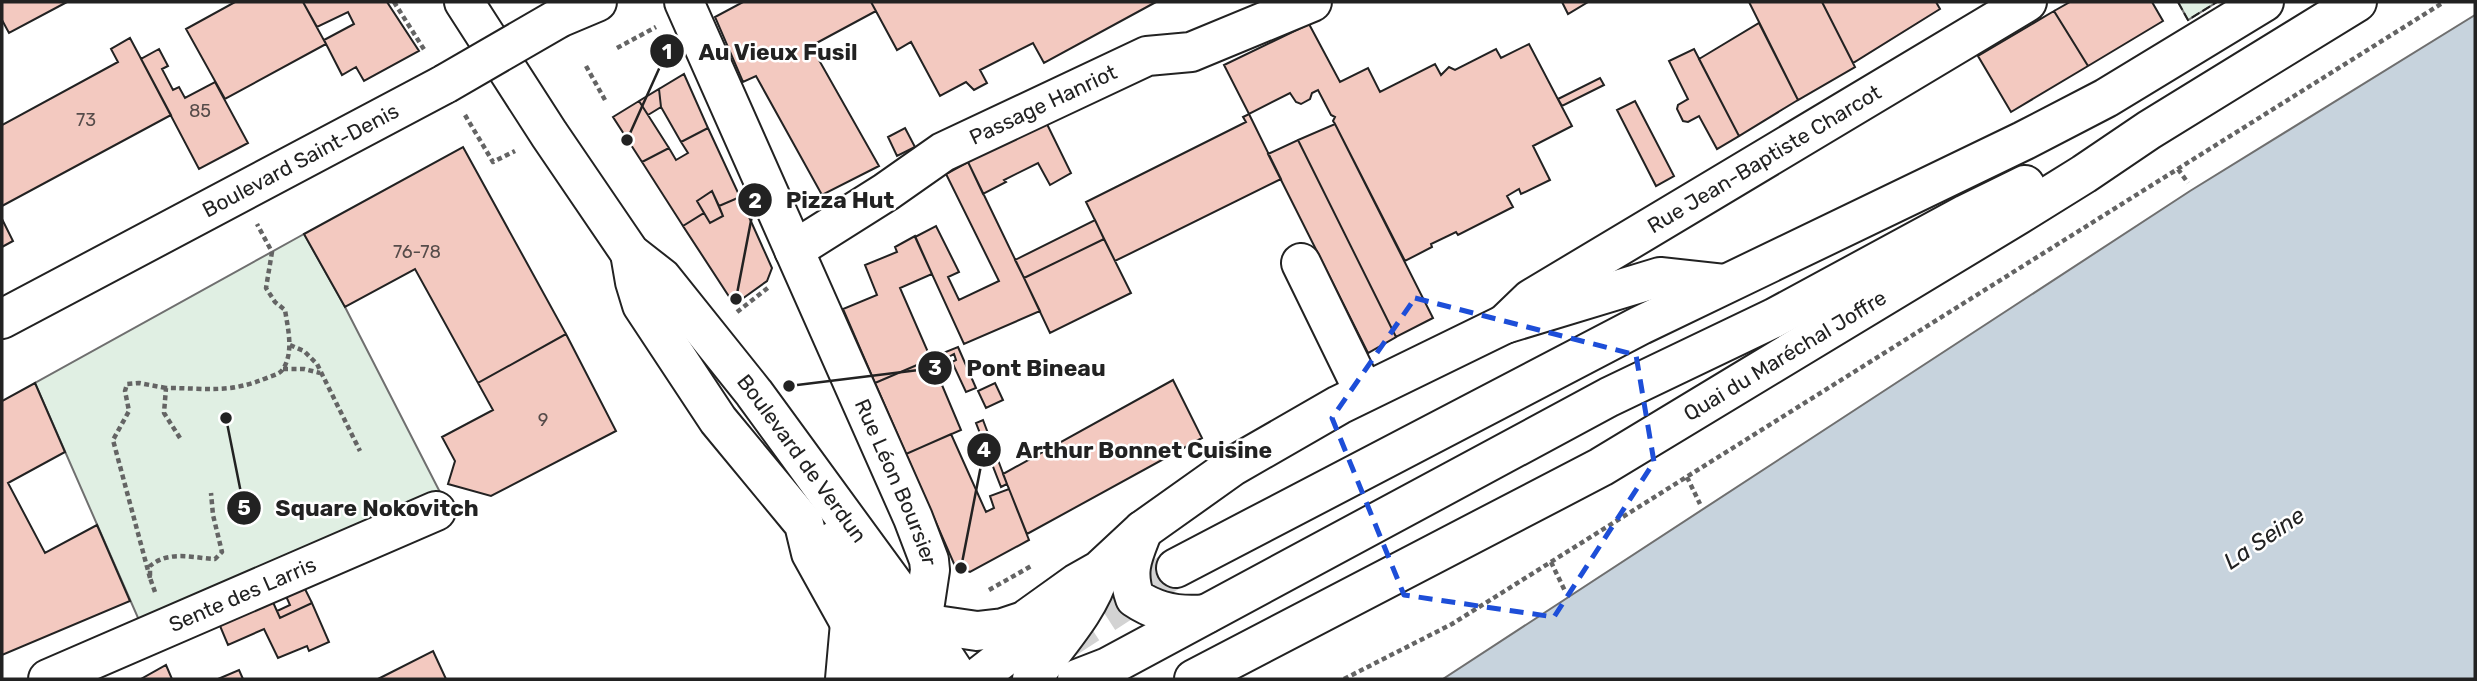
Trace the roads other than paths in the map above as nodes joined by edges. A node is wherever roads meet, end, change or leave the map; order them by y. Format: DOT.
graph roads {
  1 [pos="464,2"];
  2 [pos="597,2"];
  3 [pos="1312,2"];
  4 [pos="2027,2"];
  5 [pos="2264,2"];
  6 [pos="2357,2"];
  7 [pos="671,14"];
  8 [pos="2148,130"];
  9 [pos="794,250"];
  10 [pos="630,253"];
  11 [pos="1301,262"];
  12 [pos="1724,284"];
  13 [pos="2,319"];
  14 [pos="1505,324"];
  15 [pos="1364,393"];
  16 [pos="436,511"];
  17 [pos="804,524"];
  18 [pos="1143,530"];
  19 [pos="1176,568"];
  20 [pos="1088,577"];
  21 [pos="1206,614"];
  22 [pos="850,623"];
  23 [pos="922,623"];
  24 [pos="1094,675"];
  25 [pos="48,679"];
  26 [pos="845,679"];
  27 [pos="881,679"];
  28 [pos="937,679"];
  29 [pos="959,679"];
  30 [pos="976,679"];
  31 [pos="1032,679"];
  32 [pos="1194,679"];
  1 -- 10 [label="main road, Boulevard de Verdun"];
  2 -- 13 [label="main road, Boulevard Saint-Denis, bridge"];
  3 -- 9 [label="main road, Passage Hanriot"];
  4 -- 14 [label="main road, Rue Jean-Baptiste Charcot"];
  5 -- 12 [label="main road"];
  6 -- 8 [label="main road, Quai du Maréchal Joffre"];
  7 -- 9 [label="main road, Rue Léon Boursier"];
  8 -- 21 [label="main road"];
  8 -- 32 [label="main road, Quai du Maréchal Joffre"];
  9 -- 23 [label="main road, Rue Léon Boursier"];
  10 -- 17 [label="main road, Boulevard de Verdun"];
  10 -- 23 [label="main road, Boulevard de Verdun"];
  11 -- 15 [label="main road"];
  12 -- 14 [label="main road"];
  12 -- 19 [label="main road"];
  14 -- 15 [label="main road"];
  15 -- 18 [label="main road"];
  16 -- 25 [label="main road, Sente des Larris"];
  17 -- 22 [label="main road, Boulevard de Verdun"];
  17 -- 28 [label="main road"];
  18 -- 20 [label="main road"];
  18 -- 21 [label="main road"];
  20 -- 23 [label="main road"];
  20 -- 30 [label="main road"];
  20 -- 31 [label="main road"];
  21 -- 24 [label="main road"];
  22 -- 26 [label="main road"];
  22 -- 27 [label="main road, Boulevard de Verdun"];
  23 -- 29 [label="main road, Boulevard de Verdun"];
}
